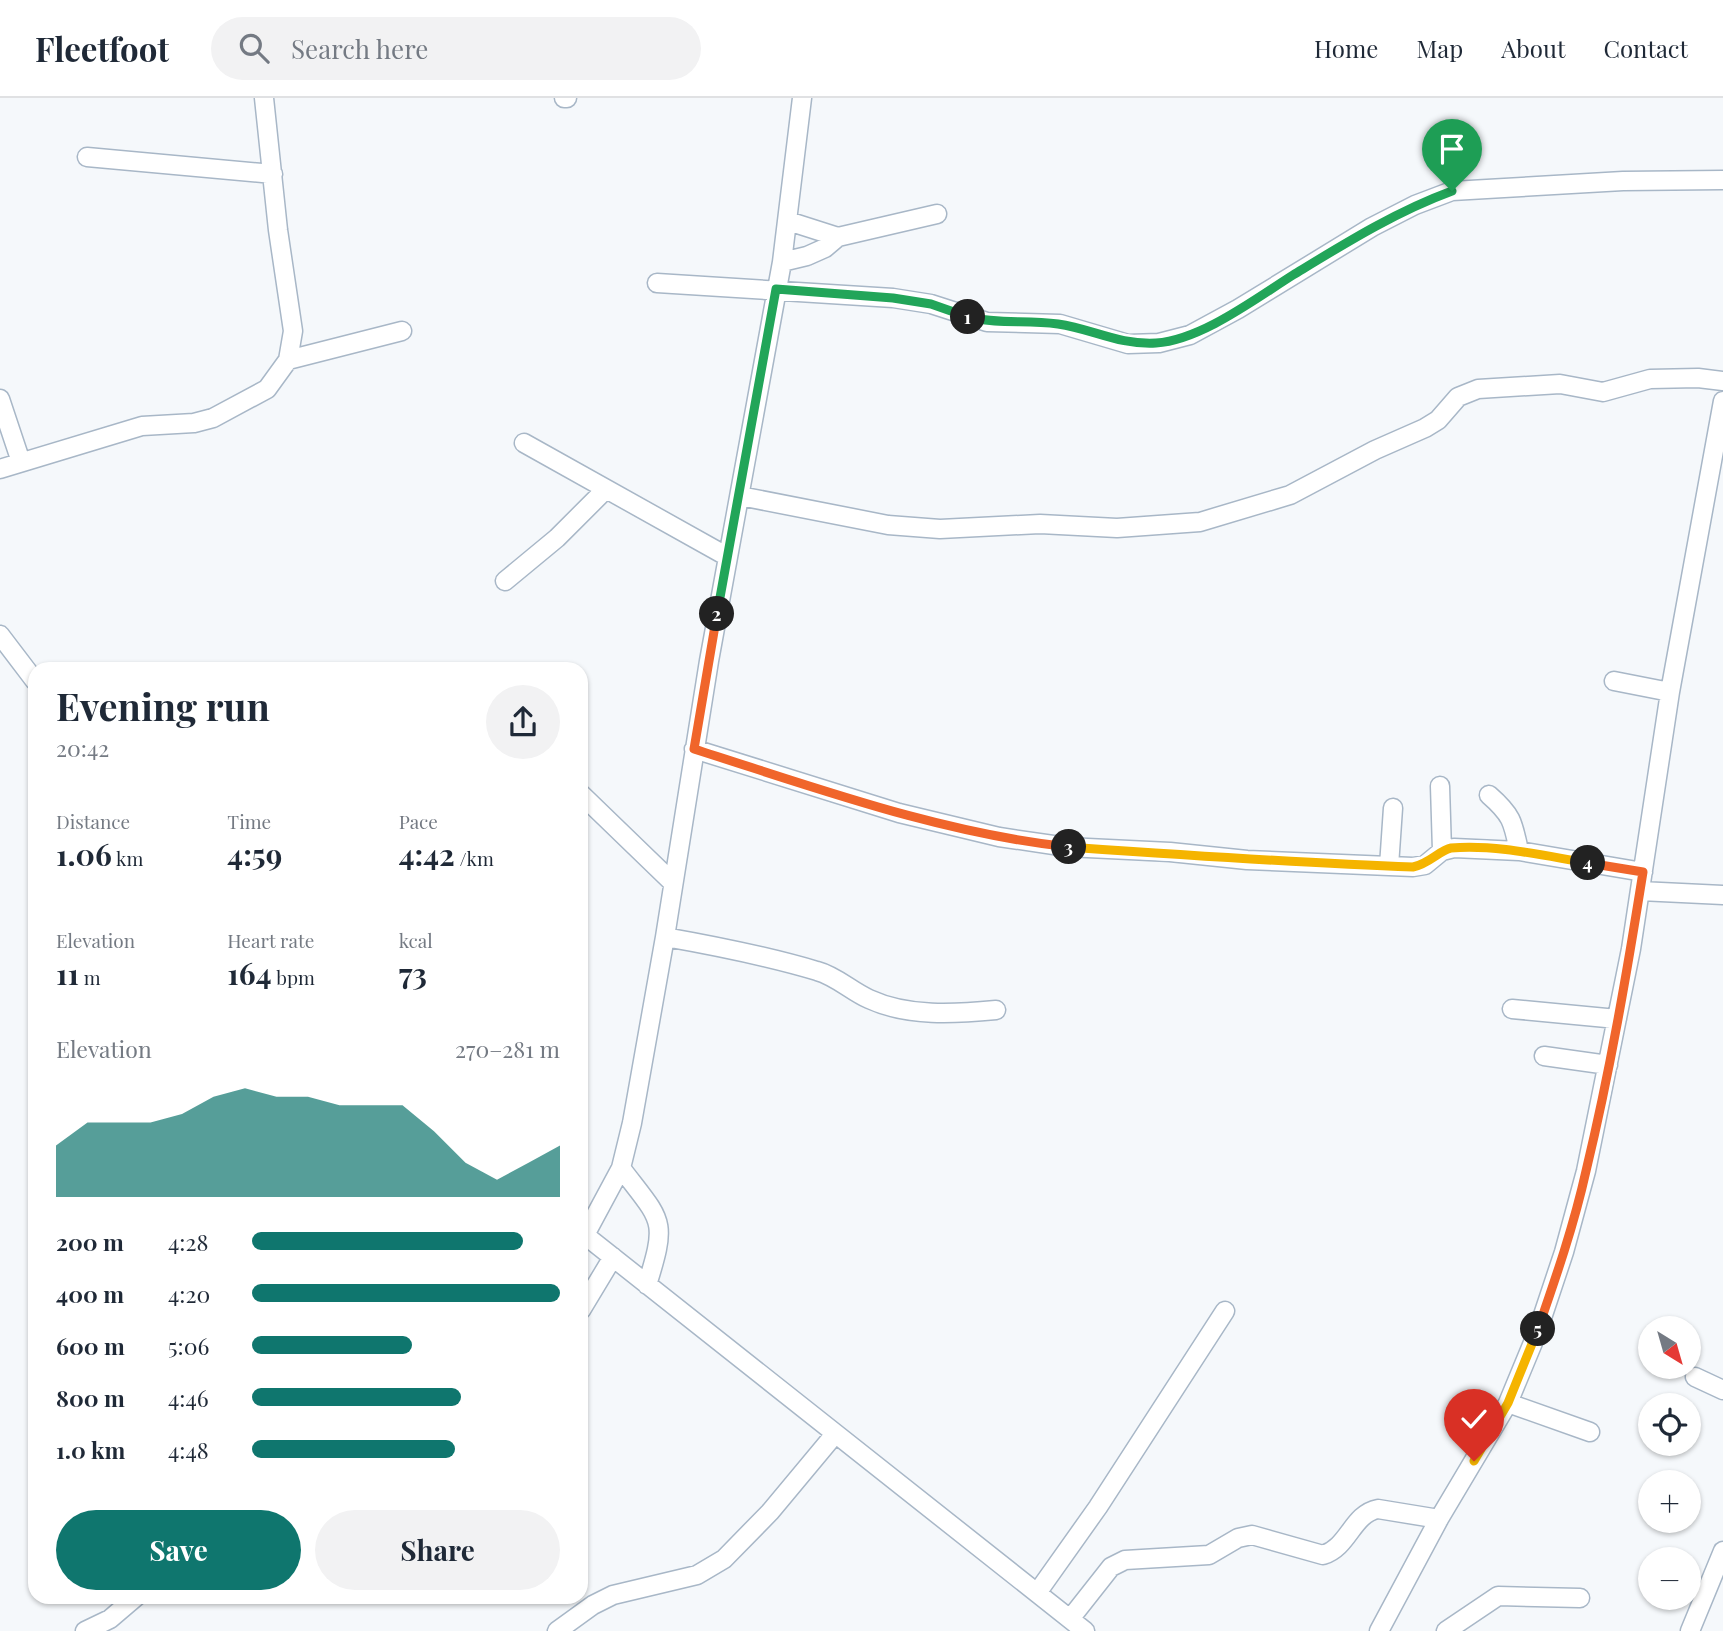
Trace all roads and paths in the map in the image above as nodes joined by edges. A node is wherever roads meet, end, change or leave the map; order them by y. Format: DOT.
graph roads {
  1 [pos="264,98"];
  2 [pos="802,98"];
  3 [pos="87,157"];
  4 [pos="273,174"];
  5 [pos="1723,180"];
  6 [pos="937,214"];
  7 [pos="788,221"];
  8 [pos="838,237"];
  9 [pos="782,262"];
  10 [pos="657,282"];
  11 [pos="776,289"];
  12 [pos="402,331"];
  13 [pos="288,360"];
  14 [pos="1723,381"];
  15 [pos="0,399"];
  16 [pos="1723,401"];
  17 [pos="524,443"];
  18 [pos="21,462"];
  19 [pos="0,469"];
  20 [pos="606,489"];
  21 [pos="740,496"];
  22 [pos="728,557"];
  23 [pos="505,581"];
  24 [pos="1,638"];
  25 [pos="28,672"];
  26 [pos="1614,681"];
  27 [pos="1670,692"];
  28 [pos="694,749"];
  29 [pos="1440,786"];
  30 [pos="1489,795"];
  31 [pos="588,801"];
  32 [pos="1393,808"];
  33 [pos="1519,851"];
  34 [pos="1442,852"];
  35 [pos="1389,866"];
  36 [pos="1643,872"];
  37 [pos="672,882"];
  38 [pos="1640,891"];
  39 [pos="1723,895"];
  40 [pos="665,937"];
  41 [pos="1511,1009"];
  42 [pos="996,1010"];
  43 [pos="1616,1019"];
  44 [pos="1544,1056"];
  45 [pos="1608,1065"];
  46 [pos="621,1168"];
  47 [pos="588,1225"];
  48 [pos="588,1238"];
  49 [pos="613,1257"];
  50 [pos="648,1285"];
  51 [pos="588,1298"];
  52 [pos="1225,1311"];
  53 [pos="1699,1379"];
  54 [pos="1723,1390"];
  55 [pos="1508,1403"];
  56 [pos="1590,1432"];
  57 [pos="835,1434"];
  58 [pos="1439,1519"];
  59 [pos="1723,1551"];
  60 [pos="1037,1593"];
  61 [pos="1580,1598"];
  62 [pos="128,1604"];
  63 [pos="1070,1619"];
  64 [pos="85,1631"];
  65 [pos="557,1631"];
  66 [pos="1085,1631"];
  67 [pos="1379,1631"];
  68 [pos="1446,1631"];
  69 [pos="1690,1631"];
  1 -- 4 [label="street"];
  2 -- 7 [label="street"];
  3 -- 4 [label="street"];
  4 -- 13 [label="street"];
  5 -- 11 [label="street"];
  6 -- 8 [label="street"];
  7 -- 8 [label="street"];
  7 -- 9 [label="street"];
  8 -- 9 [label="street"];
  9 -- 11 [label="street"];
  10 -- 11 [label="street"];
  11 -- 21 [label="street"];
  12 -- 13 [label="street"];
  13 -- 18 [label="street"];
  14 -- 21 [label="street"];
  15 -- 18 [label="street"];
  16 -- 27 [label="street"];
  17 -- 20 [label="street"];
  18 -- 19 [label="street"];
  20 -- 22 [label="street"];
  20 -- 23 [label="street"];
  21 -- 22 [label="street"];
  22 -- 28 [label="street"];
  24 -- 25 [label="street"];
  26 -- 27 [label="street"];
  27 -- 36 [label="street"];
  28 -- 35 [label="street"];
  28 -- 37 [label="street"];
  29 -- 34 [label="street"];
  30 -- 33 [label="street"];
  31 -- 37 [label="street"];
  32 -- 35 [label="street"];
  33 -- 34 [label="street"];
  33 -- 36 [label="street"];
  34 -- 35 [label="street"];
  36 -- 38 [label="street"];
  37 -- 40 [label="street"];
  38 -- 39 [label="street"];
  38 -- 43 [label="street"];
  40 -- 42 [label="street"];
  40 -- 46 [label="street"];
  41 -- 43 [label="street"];
  43 -- 45 [label="street"];
  44 -- 45 [label="street"];
  45 -- 55 [label="street"];
  46 -- 47 [label="street"];
  46 -- 50 [label="street"];
  48 -- 49 [label="street"];
  49 -- 50 [label="street"];
  49 -- 51 [label="street"];
  50 -- 57 [label="street"];
  52 -- 60 [label="street"];
  53 -- 54 [label="street"];
  55 -- 56 [label="street"];
  55 -- 58 [label="street"];
  57 -- 60 [label="street"];
  57 -- 65 [label="street"];
  58 -- 63 [label="street"];
  58 -- 67 [label="street"];
  59 -- 69 [label="street"];
  60 -- 63 [label="street"];
  61 -- 68 [label="street"];
  62 -- 64 [label="street"];
  63 -- 66 [label="street"];
}
